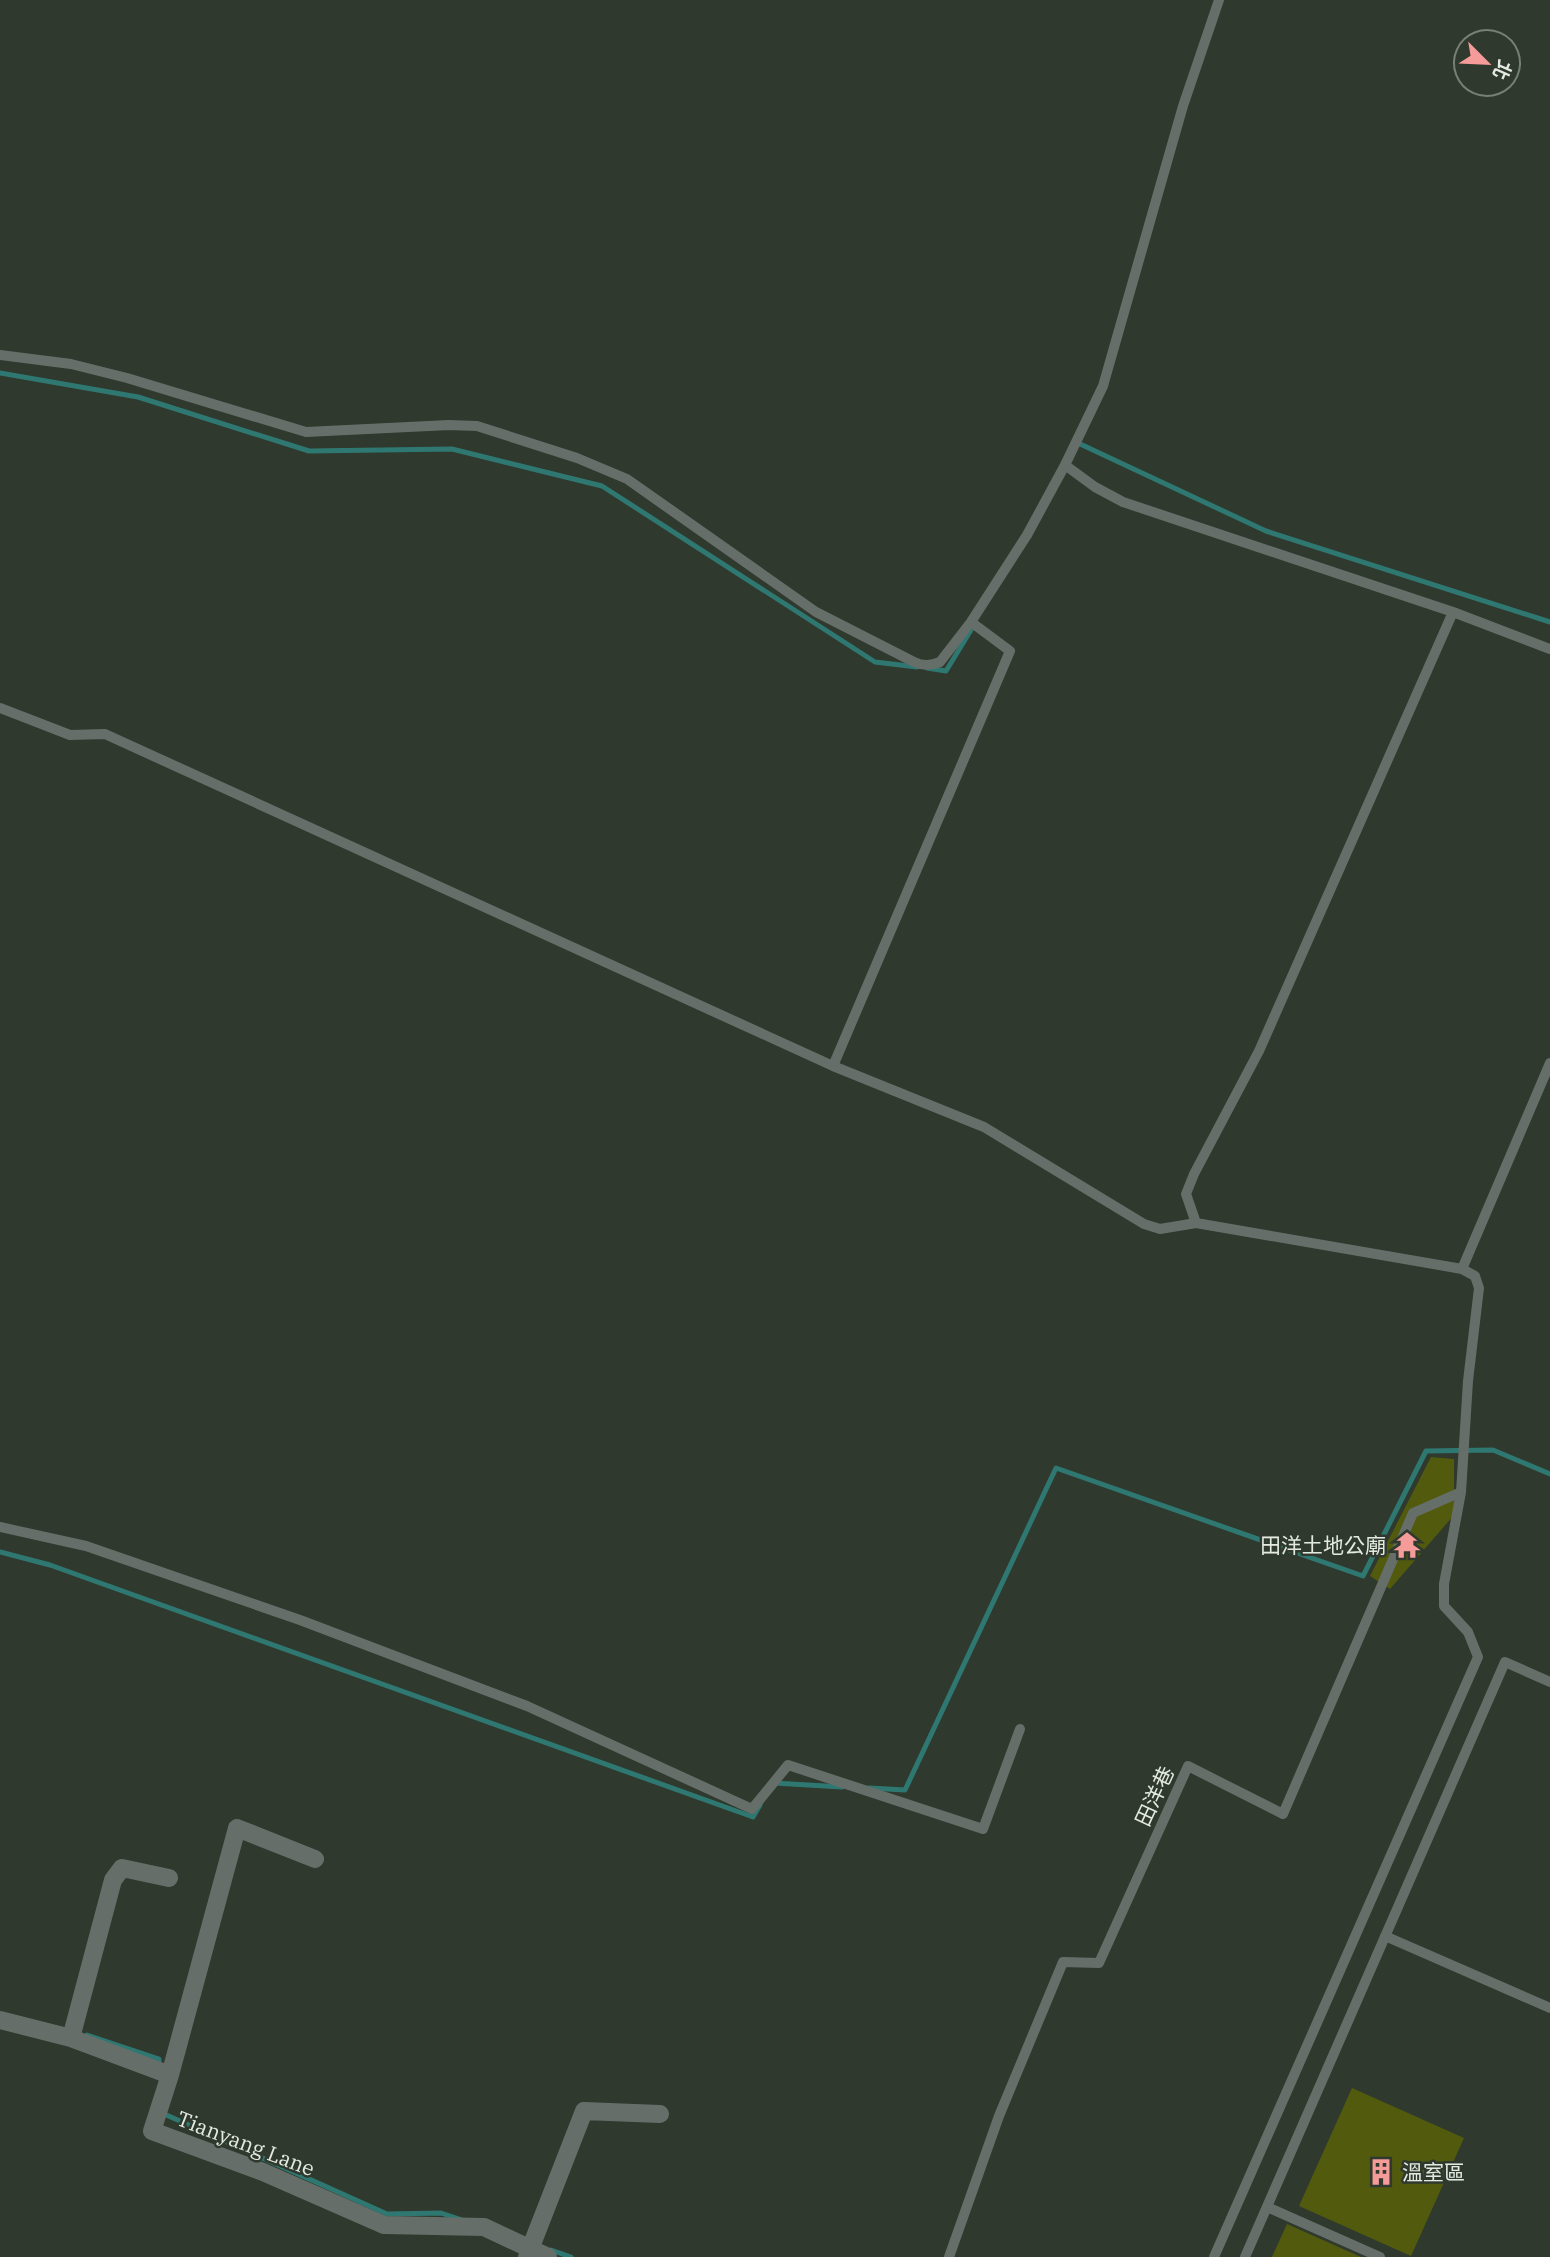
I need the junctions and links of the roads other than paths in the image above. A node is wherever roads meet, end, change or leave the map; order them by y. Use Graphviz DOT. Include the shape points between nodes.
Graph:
graph roads {
  1 [pos="1219,0"];
  2 [pos="0,355"];
  3 [pos="1065,466"];
  4 [pos="1453,612"];
  5 [pos="971,622"];
  6 [pos="1550,649"];
  7 [pos="0,708"];
  8 [pos="1550,1063"];
  9 [pos="833,1066"];
  10 [pos="1196,1223"];
  11 [pos="1462,1269"];
  12 [pos="1461,1492"];
  13 [pos="0,1527"];
  14 [pos="1550,1682"];
  15 [pos="1020,1729"];
  16 [pos="315,1859"];
  17 [pos="169,1878"];
  18 [pos="1385,1936"];
  19 [pos="1550,2008"];
  20 [pos="0,2020"];
  21 [pos="71,2038"];
  22 [pos="170,2075"];
  23 [pos="660,2114"];
  24 [pos="1267,2207"];
  25 [pos="529,2253"];
  26 [pos="548,2257"];
  27 [pos="949,2257"];
  28 [pos="1214,2257"];
  29 [pos="1245,2257"];
  30 [pos="1380,2257"];
  1 -- 3 [label="lane" via="1183,106 1107,375"];
  2 -- 5 [label="lane" via="71,364 127,378 306,432 477,426 611,471 816,612 921,664 940,662"];
  3 -- 4 [label="lane" via="1123,502"];
  3 -- 5 [label="lane"];
  4 -- 6 [label="lane"];
  4 -- 10 [label="lane" via="1259,1051 1194,1174 1186,1194"];
  5 -- 9 [label="lane" via="1010,651"];
  7 -- 9 [label="lane" via="69,735 105,734"];
  8 -- 11 [label="lane"];
  9 -- 10 [label="lane" via="984,1127 1144,1224 1160,1229"];
  10 -- 11 [label="lane"];
  11 -- 12 [label="lane" via="1475,1276 1479,1288"];
  12 -- 27 [label="lane, 田洋巷" via="1413,1513 1283,1814 1188,1766 1099,1963 1063,1962 999,2116"];
  12 -- 28 [label="lane" via="1444,1606 1468,1632 1478,1657"];
  13 -- 15 [label="lane" via="86,1546 300,1620 527,1706 752,1810 788,1765 983,1829"];
  14 -- 18 [label="lane" via="1505,1662"];
  16 -- 22 [label="street" via="237,1828"];
  17 -- 21 [label="street" via="122,1868 113,1880"];
  18 -- 19 [label="lane"];
  18 -- 24 [label="lane"];
  20 -- 21 [label="street"];
  21 -- 22 [label="street"];
  22 -- 25 [label="street, Tianyang Lane" via="152,2130 384,2225 484,2227"];
  23 -- 25 [label="street" via="584,2110"];
  24 -- 29 [label="lane"];
  24 -- 30 [label="lane"];
  25 -- 26 [label="street, Tianyang Lane"];
}
